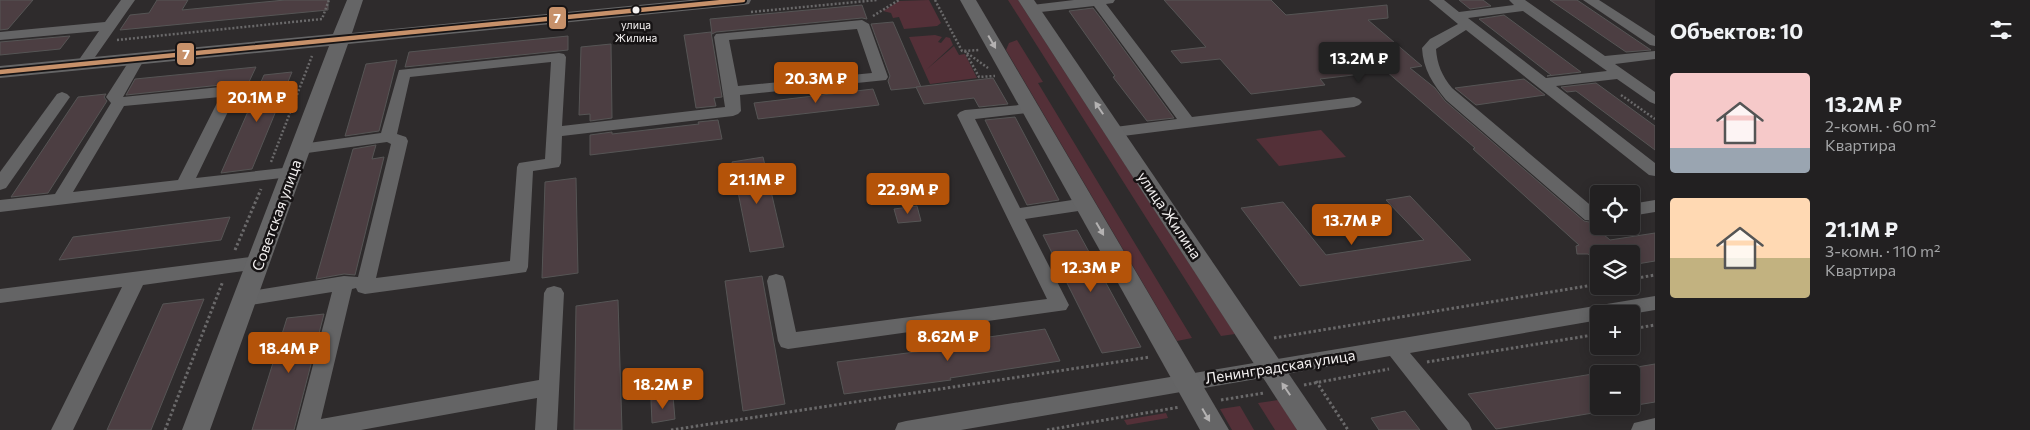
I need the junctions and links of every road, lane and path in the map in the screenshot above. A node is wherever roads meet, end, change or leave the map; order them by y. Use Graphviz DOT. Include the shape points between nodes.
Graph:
graph roads {
  1 [pos="128,0"];
  2 [pos="329,0"];
  3 [pos="355,0"];
  4 [pos="743,0"];
  5 [pos="899,0"];
  6 [pos="968,0"];
  7 [pos="1436,0"];
  8 [pos="1590,0"];
  9 [pos="1102,1"];
  10 [pos="686,3"];
  11 [pos="1029,4"];
  12 [pos="1521,4"];
  13 [pos="1461,20"];
  14 [pos="862,24"];
  15 [pos="110,26"];
  16 [pos="0,36"];
  17 [pos="341,38"];
  18 [pos="99,41"];
  19 [pos="1655,42"];
  20 [pos="966,52"];
  21 [pos="1655,55"];
  22 [pos="138,58"];
  23 [pos="1602,61"];
  24 [pos="83,64"];
  25 [pos="0,72"];
  26 [pos="1621,74"];
  27 [pos="1542,83"];
  28 [pos="731,91"];
  29 [pos="62,97"];
  30 [pos="1655,99"];
  31 [pos="119,102"];
  32 [pos="1354,102"];
  33 [pos="1031,108"];
  34 [pos="1188,122"];
  35 [pos="554,132"];
  36 [pos="1115,132"];
  37 [pos="388,137"];
  38 [pos="300,150"];
  39 [pos="1655,170"];
  40 [pos="292,172"];
  41 [pos="0,184"];
  42 [pos="184,185"];
  43 [pos="60,199"];
  44 [pos="1085,204"];
  45 [pos="0,206"];
  46 [pos="1655,206"];
  47 [pos="1640,208"];
  48 [pos="1015,215"];
  49 [pos="1590,215"];
  50 [pos="258,263"];
  51 [pos="1655,275"];
  52 [pos="1640,278"];
  53 [pos="136,279"];
  54 [pos="367,280"];
  55 [pos="776,280"];
  56 [pos="344,283"];
  57 [pos="1590,285"];
  58 [pos="554,293"];
  59 [pos="0,296"];
  60 [pos="244,299"];
  61 [pos="1655,303"];
  62 [pos="1655,325"];
  63 [pos="1640,328"];
  64 [pos="1254,341"];
  65 [pos="1394,347"];
  66 [pos="1172,354"];
  67 [pos="1313,360"];
  68 [pos="1271,367"];
  69 [pos="1187,381"];
  70 [pos="549,387"];
  71 [pos="1242,397"];
  72 [pos="1200,404"];
  73 [pos="1655,427"];
  74 [pos="928,428"];
  75 [pos="62,430"];
  76 [pos="196,430"];
  77 [pos="308,430"];
  78 [pos="546,430"];
  79 [pos="671,430"];
  80 [pos="906,430"];
  81 [pos="1048,430"];
  82 [pos="1215,430"];
  83 [pos="1313,430"];
  84 [pos="1348,430"];
  85 [pos="1461,430"];
  86 [pos="1642,430"];
  1 -- 15 [label="street"];
  2 -- 18 [label="path" via="322,19"];
  3 -- 17 [label="main road, Советская улица"];
  4 -- 10 [label="main road"];
  5 -- 14 [label="path"];
  6 -- 33 [label="main road, one-way"];
  7 -- 13 [label="street"];
  8 -- 19 [label="street"];
  9 -- 11 [label="street"];
  9 -- 34 [label="street"];
  10 -- 17 [label="main road"];
  36 -- 11 [label="main road, улица Жилина, one-way"];
  12 -- 13 [label="street"];
  12 -- 23 [label="street"];
  13 -- 27 [label="street"];
  13 -- 49 [label="street" via="1428,48 1429,60 1439,83 1451,97"];
  14 -- 28 [label="street" via="721,37"];
  14 -- 28 [label="street" via="881,77"];
  15 -- 16 [label="street"];
  15 -- 18 [label="street"];
  17 -- 22 [label="main road"];
  17 -- 38 [label="main road, Советская улица"];
  18 -- 24 [label="street"];
  20 -- 20 [label="path" via="980,77 999,75"];
  21 -- 23 [label="street"];
  22 -- 24 [label="main road"];
  22 -- 31 [label="street" via="114,98"];
  23 -- 26 [label="street"];
  24 -- 25 [label="main road"];
  26 -- 27 [label="street"];
  26 -- 30 [label="street"];
  27 -- 39 [label="street"];
  28 -- 35 [label="street" via="733,111"];
  29 -- 41 [label="street"];
  31 -- 42 [label="street" via="230,91"];
  31 -- 43 [label="street"];
  32 -- 34 [label="street"];
  33 -- 44 [label="main road"];
  33 -- 48 [label="street" via="965,116"];
  34 -- 36 [label="street"];
  35 -- 37 [label="street" via="560,57 404,73"];
  35 -- 54 [label="street" via="553,163 524,167 519,267 365,287"];
  36 -- 64 [label="main road, улица Жилина"];
  37 -- 38 [label="street"];
  37 -- 54 [label="street" via="400,141"];
  38 -- 40 [label="main road, Советская улица"];
  40 -- 42 [label="street"];
  40 -- 50 [label="main road, Советская улица"];
  42 -- 43 [label="street"];
  43 -- 45 [label="street"];
  44 -- 48 [label="street"];
  44 -- 66 [label="main road, one-way"];
  46 -- 47 [label="street"];
  48 -- 55 [label="street" via="1059,304 788,341"];
  50 -- 53 [label="street"];
  50 -- 60 [label="main road, Советская улица"];
  51 -- 52 [label="path"];
  53 -- 59 [label="street"];
  53 -- 75 [label="street"];
  54 -- 56 [label="street"];
  56 -- 60 [label="street"];
  56 -- 77 [label="street"];
  57 -- 64 [label="path"];
  58 -- 70 [label="street"];
  60 -- 76 [label="main road, Советская улица"];
  61 -- 65 [label="street, Ленинградская улица"];
  62 -- 63 [label="path"];
  64 -- 68 [label="main road, улица Жилина"];
  65 -- 67 [label="street, Ленинградская улица"];
  65 -- 85 [label="street"];
  66 -- 69 [label="main road"];
  66 -- 79 [label="path"];
  67 -- 68 [label="street, Ленинградская улица"];
  67 -- 84 [label="path" via="1316,382"];
  68 -- 69 [label="street, Ленинградская улица"];
  83 -- 68 [label="main road, улица Жилина, one-way"];
  69 -- 72 [label="main road"];
  69 -- 74 [label="street, Ленинградская улица"];
  70 -- 77 [label="street"];
  70 -- 78 [label="street"];
  71 -- 72 [label="path"];
  72 -- 81 [label="path"];
  72 -- 82 [label="main road, one-way"];
  73 -- 86 [label="street"];
  74 -- 80 [label="street, Ленинградская улица"];
}
